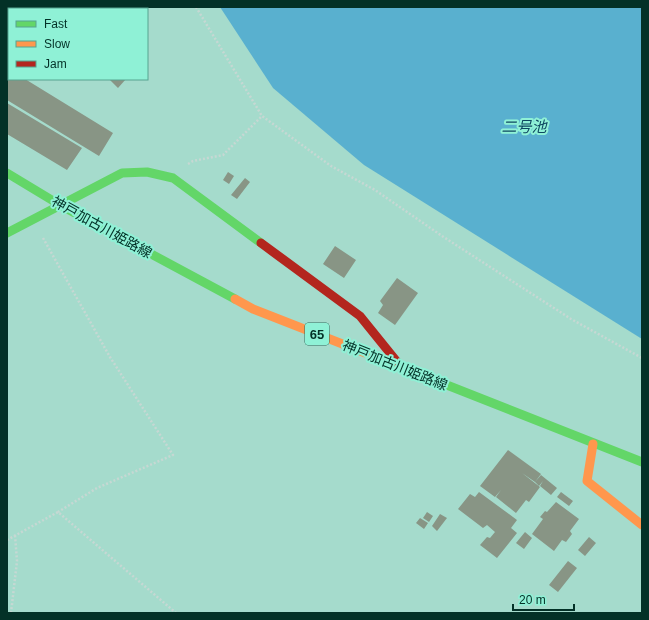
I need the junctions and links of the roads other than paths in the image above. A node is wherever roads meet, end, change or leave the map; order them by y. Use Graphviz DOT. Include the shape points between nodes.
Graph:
graph roads {
  1 [pos="7,173"];
  2 [pos="60,205"];
  3 [pos="7,233"];
  4 [pos="402,368"];
  5 [pos="593,444"];
  6 [pos="642,462"];
  7 [pos="642,525"];
  1 -- 2 [label="main road, 神戸加古川姫路線 / 65"];
  2 -- 3 [label="main road"];
  2 -- 4 [label="main road, 神戸加古川姫路線 / 65" via="253,309"];
  2 -- 4 [label="main road" via="122,173 147,172 173,178 360,316"];
  4 -- 5 [label="main road, 神戸加古川姫路線 / 65"];
  5 -- 6 [label="main road, 神戸加古川姫路線 / 65"];
  5 -- 7 [label="main road" via="587,481"];
}
